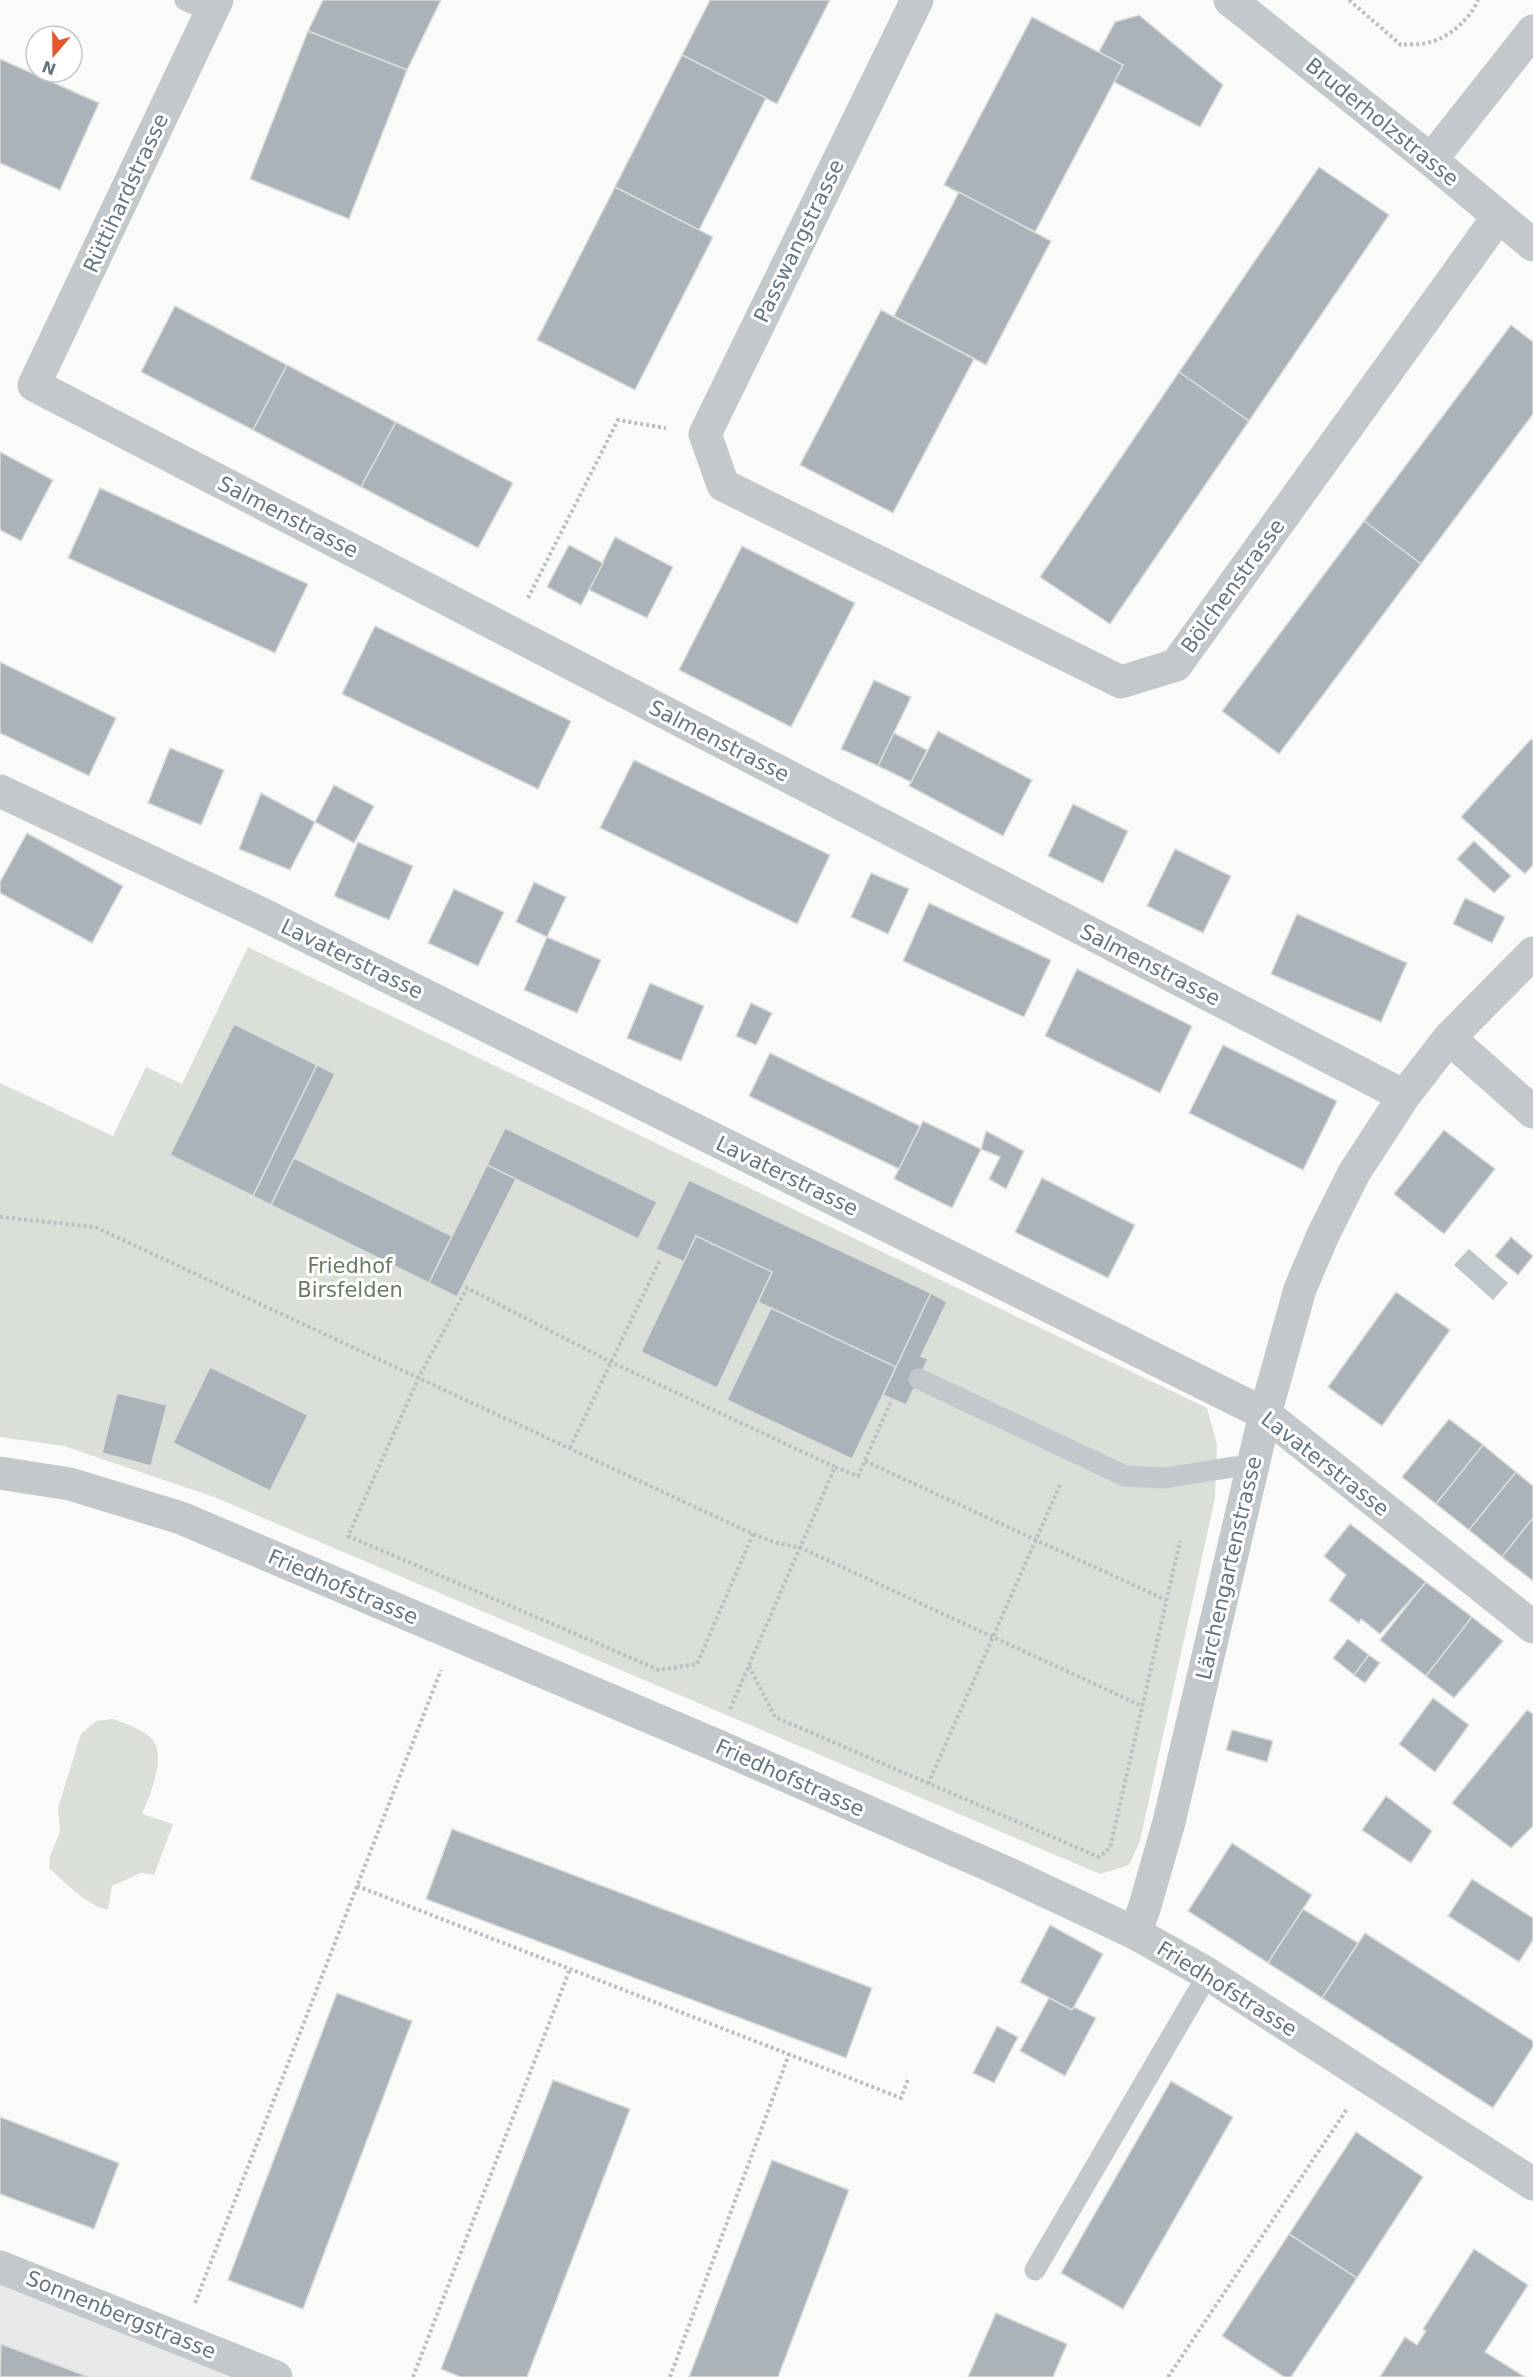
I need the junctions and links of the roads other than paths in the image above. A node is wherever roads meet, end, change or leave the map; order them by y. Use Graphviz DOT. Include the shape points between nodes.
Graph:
graph roads {
  1 [pos="917,0"];
  2 [pos="1230,0"];
  3 [pos="205,4"];
  4 [pos="1533,32"];
  5 [pos="1431,160"];
  6 [pos="1498,217"];
  7 [pos="1533,245"];
  8 [pos="34,385"];
  9 [pos="723,484"];
  10 [pos="0,791"];
  11 [pos="1533,953"];
  12 [pos="1449,1038"];
  13 [pos="1404,1096"];
  14 [pos="1533,1112"];
  15 [pos="919,1379"];
  16 [pos="1265,1414"];
  17 [pos="1252,1467"];
  18 [pos="0,1473"];
  19 [pos="1533,1627"];
  20 [pos="1135,1933"];
  21 [pos="1208,1974"];
  22 [pos="1533,2184"];
  23 [pos="0,2268"];
  24 [pos="1035,2270"];
  25 [pos="257,2373"];
  1 -- 9 [label="street, Passwangstrasse" via="705,434"];
  2 -- 5 [label="street, Bruderholzstrasse"];
  3 -- 8 [label="street, Rüttihardstrasse"];
  4 -- 5 [label="street"];
  5 -- 6 [label="street, Bruderholzstrasse"];
  6 -- 7 [label="street, Bruderholzstrasse"];
  6 -- 9 [label="street, Bölchenstrasse" via="1176,665 1121,682"];
  8 -- 13 [label="street, Salmenstrasse"];
  10 -- 16 [label="street, Lavaterstrasse" via="264,915"];
  11 -- 12 [label="street, Lärchengartenstrasse"];
  12 -- 13 [label="street, Lärchengartenstrasse"];
  12 -- 14 [label="street"];
  13 -- 16 [label="street, Lärchengartenstrasse" via="1354,1173 1323,1235 1300,1289"];
  15 -- 17 [label="lane" via="1125,1476 1165,1478"];
  16 -- 17 [label="street, Lärchengartenstrasse"];
  16 -- 19 [label="street, Lavaterstrasse"];
  17 -- 20 [label="street, Lärchengartenstrasse" via="1169,1822"];
  18 -- 20 [label="street, Friedhofstrasse" via="70,1484 181,1518 718,1746"];
  20 -- 21 [label="street, Friedhofstrasse"];
  21 -- 22 [label="street, Friedhofstrasse"];
  21 -- 24 [label="lane"];
  23 -- 25 [label="street, Sonnenbergstrasse"];
}
